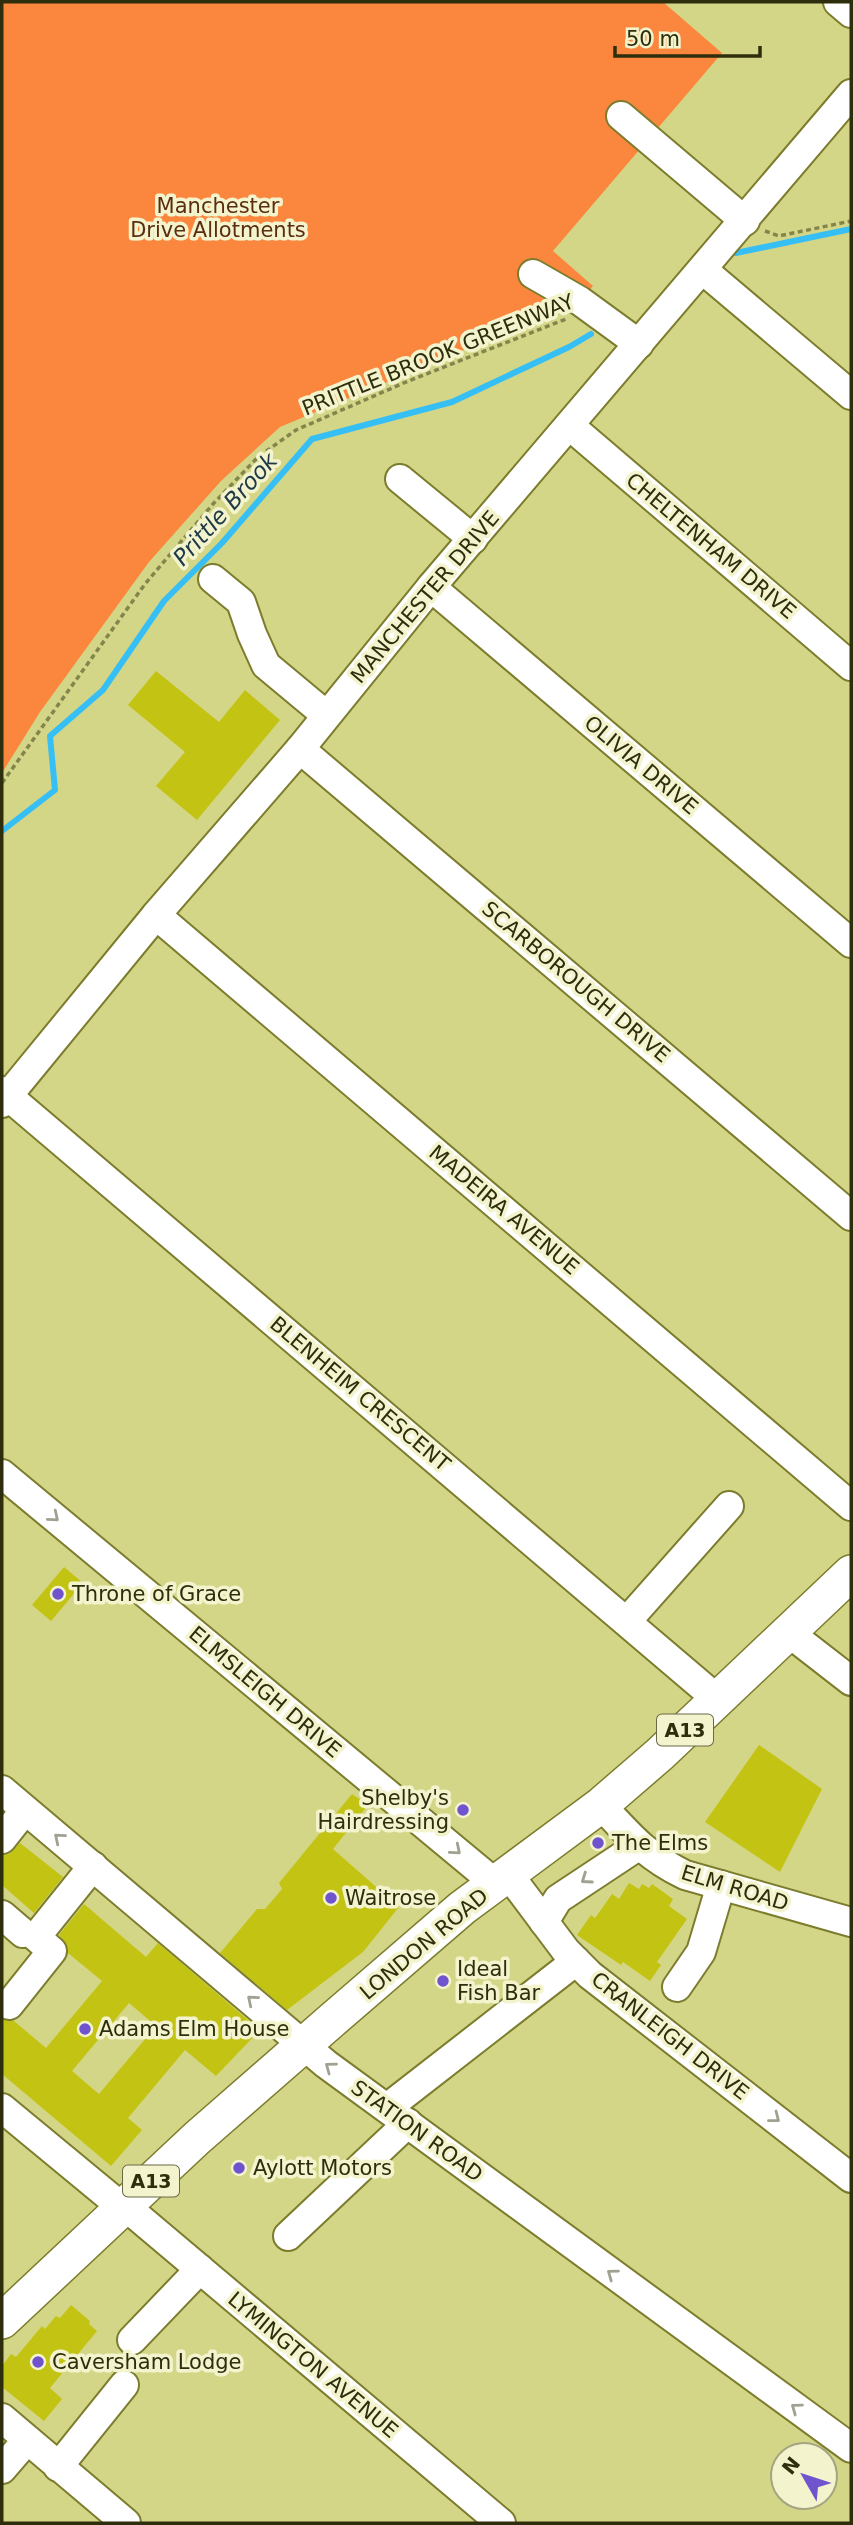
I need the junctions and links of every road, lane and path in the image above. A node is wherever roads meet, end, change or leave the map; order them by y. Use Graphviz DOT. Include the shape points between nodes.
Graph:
graph roads {
  1 [pos="838,2"];
  2 [pos="851,13"];
  3 [pos="851,94"];
  4 [pos="621,116"];
  5 [pos="851,221"];
  6 [pos="739,228"];
  7 [pos="703,270"];
  8 [pos="533,274"];
  9 [pos="591,310"];
  10 [pos="639,344"];
  11 [pos="851,395"];
  12 [pos="570,426"];
  13 [pos="400,480"];
  14 [pos="474,539"];
  15 [pos="214,579"];
  16 [pos="431,587"];
  17 [pos="851,666"];
  18 [pos="326,715"];
  19 [pos="300,749"];
  20 [pos="2,783"];
  21 [pos="156,915"];
  22 [pos="851,943"];
  23 [pos="4,1097"];
  24 [pos="851,1216"];
  25 [pos="2,1474"];
  26 [pos="729,1506"];
  27 [pos="851,1506"];
  28 [pos="851,1573"];
  29 [pos="627,1621"];
  30 [pos="788,1632"];
  31 [pos="851,1681"];
  32 [pos="718,1699"];
  33 [pos="2,1790"];
  34 [pos="600,1805"];
  35 [pos="25,1810"];
  36 [pos="2,1839"];
  37 [pos="638,1846"];
  38 [pos="93,1866"];
  39 [pos="503,1880"];
  40 [pos="721,1885"];
  41 [pos="544,1922"];
  42 [pos="851,1922"];
  43 [pos="576,1961"];
  44 [pos="677,1987"];
  45 [pos="9,2005"];
  46 [pos="303,2045"];
  47 [pos="2,2108"];
  48 [pos="397,2116"];
  49 [pos="851,2178"];
  50 [pos="124,2207"];
  51 [pos="288,2236"];
  52 [pos="200,2269"];
  53 [pos="2,2321"];
  54 [pos="132,2340"];
  55 [pos="124,2385"];
  56 [pos="2,2418"];
  57 [pos="27,2440"];
  58 [pos="851,2448"];
  59 [pos="58,2467"];
  60 [pos="2,2469"];
  61 [pos="125,2523"];
  62 [pos="501,2523"];
  1 -- 2 [label="street"];
  3 -- 6 [label="street, MANCHESTER DRIVE"];
  4 -- 6 [label="street"];
  5 -- 6 [label="path" via="779,236 758,226 744,243"];
  6 -- 7 [label="street, MANCHESTER DRIVE"];
  7 -- 10 [label="street, MANCHESTER DRIVE"];
  7 -- 11 [label="street"];
  8 -- 9 [label="street"];
  9 -- 10 [label="street"];
  9 -- 20 [label="path, PRITTLE BROOK GREENWAY" via="344,408 296,430 258,457 145,584"];
  10 -- 12 [label="street, MANCHESTER DRIVE"];
  12 -- 14 [label="street, MANCHESTER DRIVE"];
  12 -- 17 [label="street, CHELTENHAM DRIVE"];
  13 -- 14 [label="street"];
  14 -- 16 [label="street, MANCHESTER DRIVE"];
  15 -- 18 [label="street" via="241,602 266,665"];
  16 -- 18 [label="street, MANCHESTER DRIVE"];
  16 -- 22 [label="street, OLIVIA DRIVE"];
  18 -- 19 [label="street, MANCHESTER DRIVE"];
  19 -- 21 [label="street, MANCHESTER DRIVE"];
  19 -- 24 [label="street, SCARBOROUGH DRIVE"];
  21 -- 23 [label="street, MANCHESTER DRIVE"];
  21 -- 27 [label="street, MADEIRA AVENUE"];
  23 -- 29 [label="street, BLENHEIM CRESCENT"];
  25 -- 39 [label="street, ELMSLEIGH DRIVE, one-way"];
  26 -- 29 [label="street"];
  28 -- 30 [label="main road, LONDON ROAD / A13"];
  29 -- 32 [label="street, BLENHEIM CRESCENT"];
  30 -- 31 [label="street"];
  30 -- 32 [label="main road, LONDON ROAD / A13"];
  32 -- 34 [label="main road, LONDON ROAD / A13"];
  33 -- 35 [label="street, STATION ROAD"];
  34 -- 37 [label="street, ELM ROAD"];
  34 -- 39 [label="main road, LONDON ROAD / A13"];
  35 -- 36 [label="street"];
  38 -- 35 [label="street, STATION ROAD, one-way"];
  37 -- 40 [label="street, ELM ROAD" via="685,1875"];
  37 -- 41 [label="street, one-way" via="558,1899"];
  38 -- 45 [label="street" via="36,1937 52,1951"];
  46 -- 38 [label="street, STATION ROAD, one-way"];
  39 -- 41 [label="street, CRANLEIGH DRIVE"];
  39 -- 46 [label="main road, LONDON ROAD / A13" via="462,1908"];
  40 -- 42 [label="street, ELM ROAD"];
  40 -- 44 [label="street" via="701,1952"];
  41 -- 43 [label="street, CRANLEIGH DRIVE"];
  43 -- 48 [label="street"];
  43 -- 49 [label="street, CRANLEIGH DRIVE, one-way"];
  48 -- 46 [label="street, STATION ROAD, one-way"];
  46 -- 50 [label="main road, LONDON ROAD / A13"];
  47 -- 50 [label="street, LYMINGTON AVENUE"];
  48 -- 51 [label="street"];
  58 -- 48 [label="street, STATION ROAD, one-way"];
  50 -- 52 [label="street, LYMINGTON AVENUE"];
  50 -- 53 [label="main road, LONDON ROAD / A13"];
  52 -- 54 [label="street"];
  52 -- 62 [label="street, LYMINGTON AVENUE"];
  55 -- 59 [label="street"];
  56 -- 57 [label="street"];
  57 -- 59 [label="street"];
  57 -- 60 [label="street"];
  59 -- 61 [label="street"];
}
